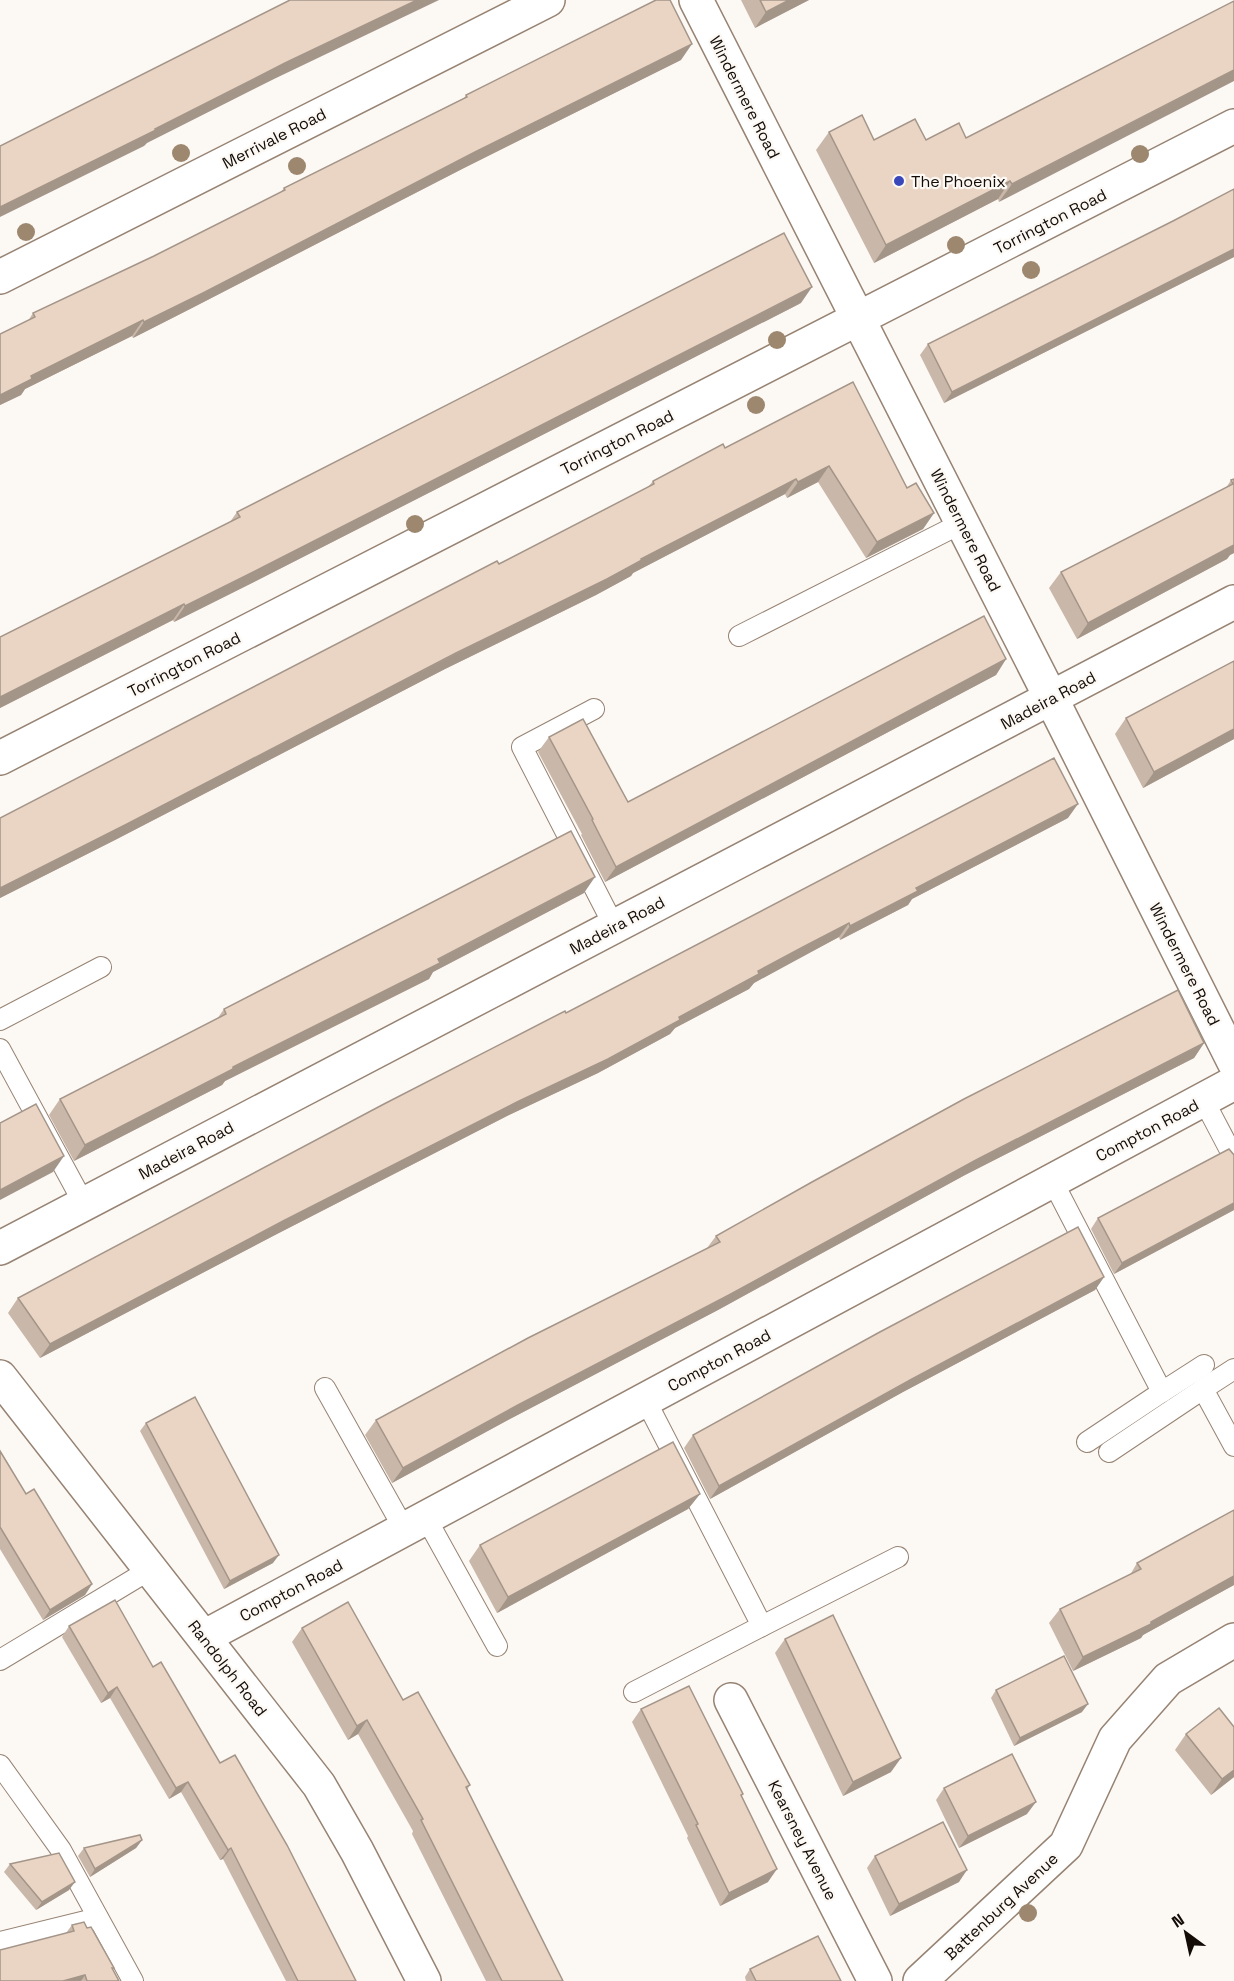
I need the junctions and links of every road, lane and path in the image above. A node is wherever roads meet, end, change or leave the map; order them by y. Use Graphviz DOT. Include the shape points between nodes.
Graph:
graph roads {
  1 [pos="548,0"];
  2 [pos="696,0"];
  3 [pos="1234,126"];
  4 [pos="0,277"];
  5 [pos="857,319"];
  6 [pos="962,523"];
  7 [pos="1234,602"];
  8 [pos="739,636"];
  9 [pos="1052,698"];
  10 [pos="594,709"];
  11 [pos="0,758"];
  12 [pos="615,926"];
  13 [pos="101,967"];
  14 [pos="0,1020"];
  15 [pos="0,1049"];
  16 [pos="1234,1062"];
  17 [pos="1234,1083"];
  18 [pos="1203,1100"];
  19 [pos="1234,1158"];
  20 [pos="1052,1180"];
  21 [pos="84,1204"];
  22 [pos="0,1248"];
  23 [pos="1204,1365"];
  24 [pos="1234,1369"];
  25 [pos="325,1388"];
  26 [pos="1203,1389"];
  27 [pos="1162,1392"];
  28 [pos="5,1394"];
  29 [pos="645,1399"];
  30 [pos="1087,1442"];
  31 [pos="1234,1446"];
  32 [pos="1109,1452"];
  33 [pos="415,1524"];
  34 [pos="898,1557"];
  35 [pos="151,1569"];
  36 [pos="762,1626"];
  37 [pos="204,1637"];
  38 [pos="1234,1640"];
  39 [pos="496,1646"];
  40 [pos="0,1660"];
  41 [pos="634,1692"];
  42 [pos="731,1700"];
  43 [pos="0,1765"];
  44 [pos="98,1918"];
  45 [pos="0,1942"];
  46 [pos="133,1981"];
  47 [pos="424,1981"];
  48 [pos="875,1981"];
  49 [pos="920,1981"];
  1 -- 4 [label="street, Merrivale Road"];
  2 -- 5 [label="street, Windermere Road"];
  3 -- 5 [label="street, Torrington Road"];
  5 -- 6 [label="street, Windermere Road"];
  5 -- 11 [label="street, Torrington Road"];
  6 -- 8 [label="lane"];
  6 -- 9 [label="street, Windermere Road"];
  7 -- 9 [label="street, Madeira Road"];
  9 -- 12 [label="street, Madeira Road"];
  9 -- 16 [label="street, Windermere Road"];
  10 -- 12 [label="lane" via="522,747"];
  12 -- 21 [label="street, Madeira Road"];
  13 -- 14 [label="lane"];
  15 -- 21 [label="lane"];
  17 -- 18 [label="street, Compton Road"];
  18 -- 19 [label="lane"];
  18 -- 20 [label="street, Compton Road"];
  20 -- 27 [label="lane"];
  20 -- 29 [label="street, Compton Road"];
  21 -- 22 [label="street, Madeira Road"];
  23 -- 27 [label="lane"];
  24 -- 26 [label="lane"];
  25 -- 33 [label="lane"];
  26 -- 31 [label="lane"];
  26 -- 32 [label="lane"];
  27 -- 30 [label="lane"];
  28 -- 35 [label="street, Randolph Road"];
  29 -- 33 [label="street, Compton Road"];
  29 -- 36 [label="lane"];
  33 -- 37 [label="street, Compton Road"];
  33 -- 39 [label="lane"];
  34 -- 36 [label="lane"];
  35 -- 37 [label="street, Randolph Road"];
  35 -- 40 [label="lane"];
  36 -- 41 [label="lane"];
  37 -- 47 [label="street, Randolph Road" via="319,1785"];
  38 -- 49 [label="street, Battenburg Avenue" via="1168,1679 1115,1739 1066,1845"];
  42 -- 48 [label="street, Kearsney Avenue"];
  43 -- 44 [label="lane" via="61,1850"];
  44 -- 45 [label="lane"];
  44 -- 46 [label="lane"];
}
